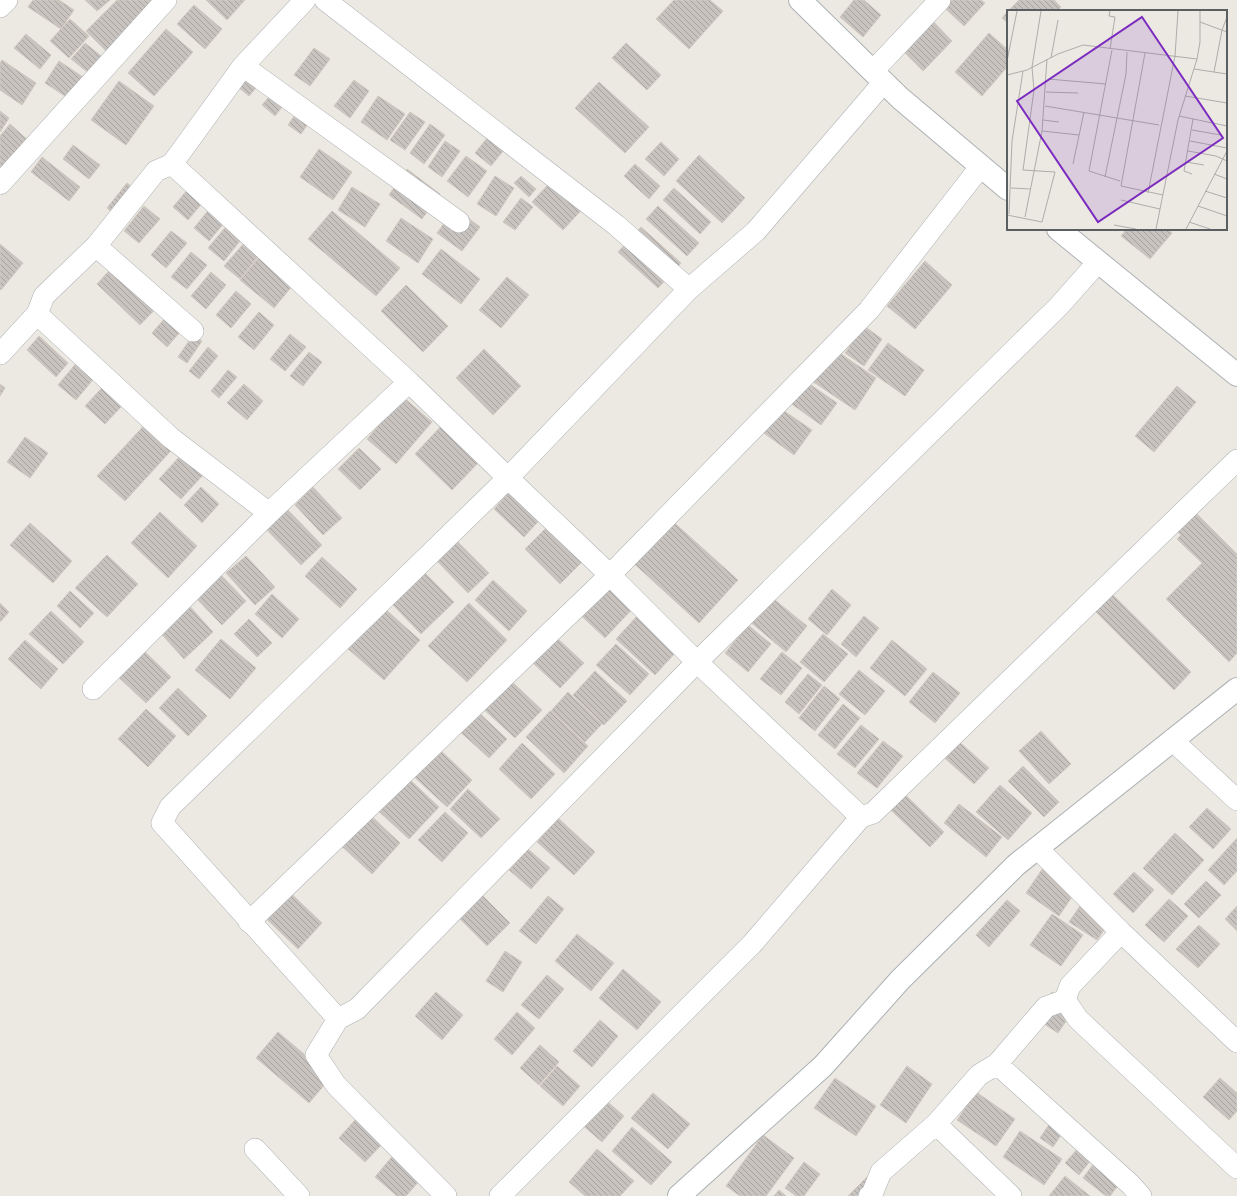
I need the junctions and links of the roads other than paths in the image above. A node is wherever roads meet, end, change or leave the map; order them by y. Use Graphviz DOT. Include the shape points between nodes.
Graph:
graph roads {
  1 [pos="7,0"];
  2 [pos="166,0"];
  3 [pos="305,0"];
  4 [pos="325,0"];
  5 [pos="800,0"];
  6 [pos="940,0"];
  7 [pos="0,7"];
  8 [pos="243,66"];
  9 [pos="878,77"];
  10 [pos="172,164"];
  11 [pos="981,166"];
  12 [pos="0,184"];
  13 [pos="1007,188"];
  14 [pos="459,222"];
  15 [pos="1059,230"];
  16 [pos="96,246"];
  17 [pos="1098,262"];
  18 [pos="689,289"];
  19 [pos="37,314"];
  20 [pos="193,331"];
  21 [pos="0,354"];
  22 [pos="1237,375"];
  23 [pos="409,382"];
  24 [pos="1237,460"];
  25 [pos="508,478"];
  26 [pos="270,513"];
  27 [pos="610,575"];
  28 [pos="697,662"];
  29 [pos="94,688"];
  30 [pos="1237,689"];
  31 [pos="1172,740"];
  32 [pos="1237,800"];
  33 [pos="861,817"];
  34 [pos="1037,848"];
  35 [pos="249,922"];
  36 [pos="1121,932"];
  37 [pos="1065,1000"];
  38 [pos="338,1019"];
  39 [pos="1237,1042"];
  40 [pos="997,1064"];
  41 [pos="936,1124"];
  42 [pos="255,1149"];
  43 [pos="1237,1168"];
  44 [pos="872,1195"];
  45 [pos="299,1196"];
  46 [pos="446,1196"];
  47 [pos="500,1196"];
  48 [pos="679,1196"];
  49 [pos="1011,1196"];
  50 [pos="1141,1196"];
  1 -- 7 [label="street"];
  2 -- 12 [label="street"];
  3 -- 8 [label="street"];
  4 -- 18 [label="street" via="616,225"];
  5 -- 9 [label="street"];
  6 -- 9 [label="street"];
  8 -- 10 [label="street"];
  8 -- 14 [label="street"];
  9 -- 11 [label="street"];
  9 -- 18 [label="street" via="756,231"];
  10 -- 16 [label="street" via="156,171"];
  10 -- 23 [label="street"];
  11 -- 13 [label="street"];
  11 -- 27 [label="street" via="869,310"];
  15 -- 17 [label="street"];
  16 -- 19 [label="street" via="44,296"];
  16 -- 20 [label="street"];
  17 -- 22 [label="street"];
  17 -- 28 [label="street" via="1059,306"];
  18 -- 25 [label="street"];
  19 -- 21 [label="street"];
  19 -- 26 [label="street" via="171,438"];
  23 -- 25 [label="street"];
  23 -- 26 [label="street"];
  24 -- 33 [label="street" via="873,813"];
  25 -- 27 [label="street"];
  25 -- 35 [label="street" via="170,808 162,823"];
  26 -- 29 [label="street"];
  27 -- 28 [label="street"];
  27 -- 35 [label="street"];
  28 -- 33 [label="street"];
  28 -- 38 [label="street" via="357,1009"];
  30 -- 31 [label="street"];
  31 -- 32 [label="street"];
  31 -- 34 [label="street"];
  33 -- 47 [label="street" via="752,944"];
  34 -- 36 [label="street"];
  34 -- 48 [label="street" via="1016,865 900,980 823,1066"];
  35 -- 38 [label="street"];
  36 -- 37 [label="street" via="1070,986"];
  36 -- 39 [label="street"];
  37 -- 40 [label="street" via="1046,1007"];
  37 -- 43 [label="street" via="1078,1019"];
  38 -- 46 [label="street" via="316,1055 336,1085"];
  40 -- 41 [label="street" via="979,1075"];
  40 -- 50 [label="street"];
  41 -- 44 [label="street" via="881,1172"];
  41 -- 49 [label="street"];
  42 -- 45 [label="street"];
}
